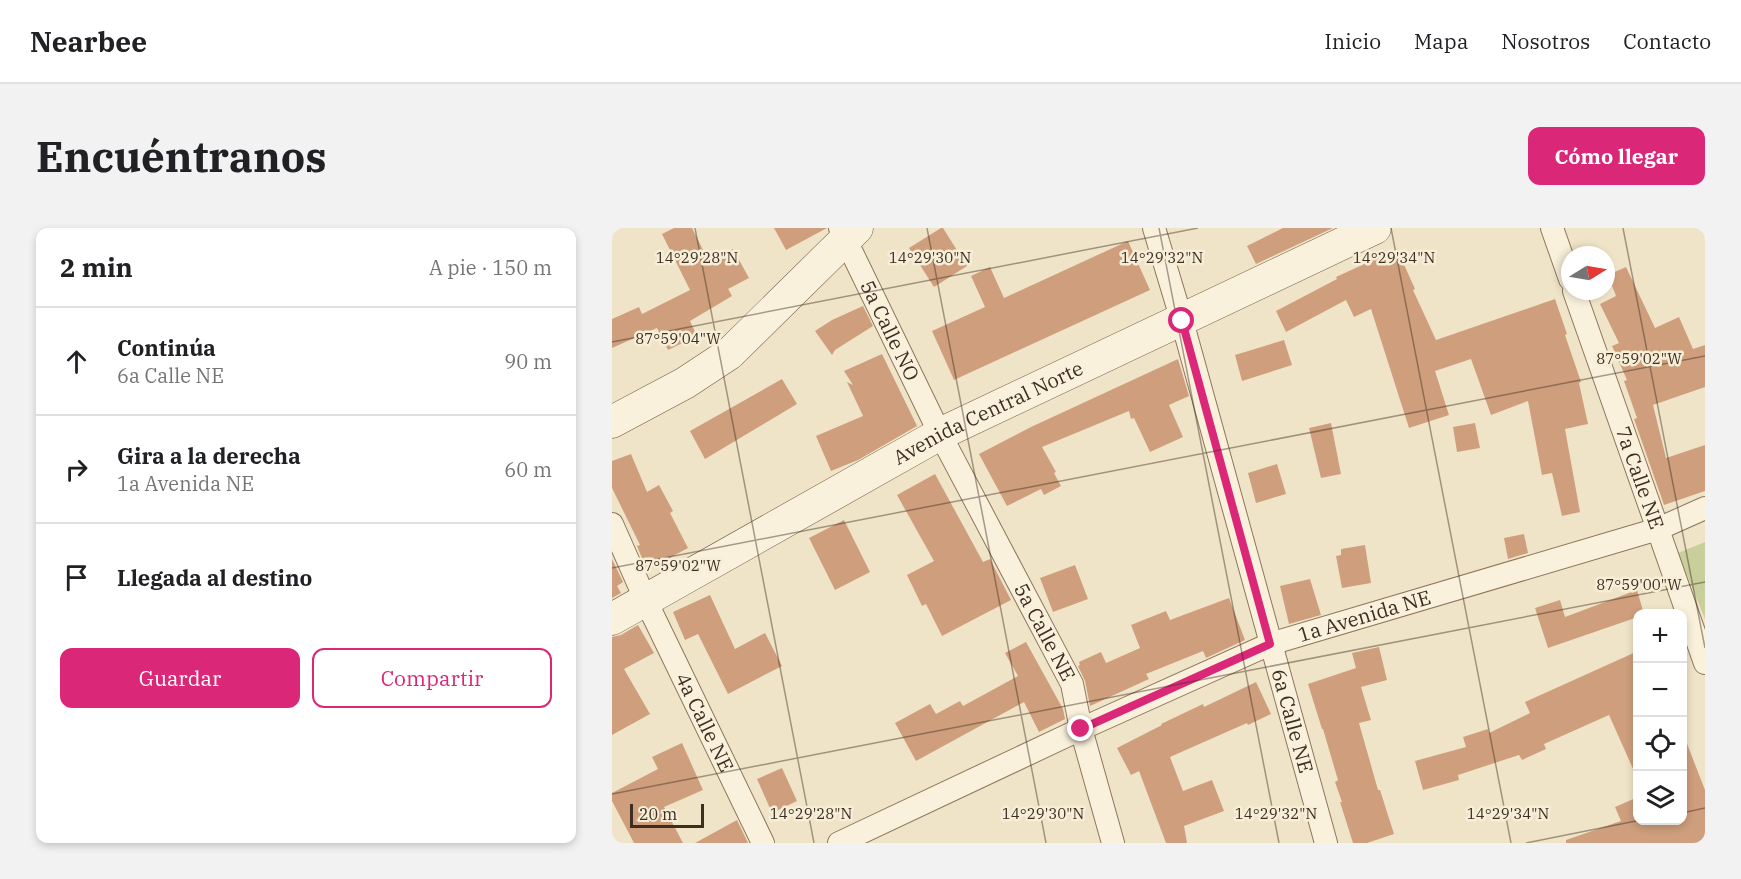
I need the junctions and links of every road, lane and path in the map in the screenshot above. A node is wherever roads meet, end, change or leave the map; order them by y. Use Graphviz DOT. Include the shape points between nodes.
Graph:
graph roads {
  1 [pos="1154,228"];
  2 [pos="1375,228"];
  3 [pos="1552,228"];
  4 [pos="848,232"];
  5 [pos="1561,254"];
  6 [pos="1577,300"];
  7 [pos="1182,321"];
  8 [pos="612,422"];
  9 [pos="940,434"];
  10 [pos="1705,508"];
  11 [pos="612,524"];
  12 [pos="1658,529"];
  13 [pos="646,601"];
  14 [pos="612,620"];
  15 [pos="1270,644"];
  16 [pos="1705,663"];
  17 [pos="1081,729"];
  18 [pos="763,843"];
  19 [pos="839,843"];
  20 [pos="1113,843"];
  21 [pos="1326,843"];
  1 -- 7 [label="street, 6a Calle NE"];
  2 -- 7 [label="street, Avenida Central Norte"];
  3 -- 5 [label="street"];
  4 -- 8 [label="street" via="729,354"];
  4 -- 9 [label="street, 5a Calle NO"];
  6 -- 12 [label="street, 7a Calle NE"];
  7 -- 9 [label="street, Avenida Central Norte"];
  7 -- 15 [label="street, 6a Calle NE"];
  9 -- 13 [label="street, Avenida Central Norte"];
  9 -- 17 [label="street, 5a Calle NE" via="1072,684"];
  10 -- 12 [label="street, 1a Avenida NE"];
  11 -- 13 [label="street, 4a Calle NE"];
  12 -- 15 [label="street, 1a Avenida NE"];
  12 -- 16 [label="street, 7a Calle NE"];
  13 -- 14 [label="street, Avenida Central Norte"];
  13 -- 18 [label="street, 4a Calle NE"];
  15 -- 17 [label="street, 1a Avenida NE"];
  15 -- 21 [label="street, 6a Calle NE"];
  17 -- 19 [label="street, 1a Avenida NE"];
  17 -- 20 [label="street, 5a Calle NE"];
}
